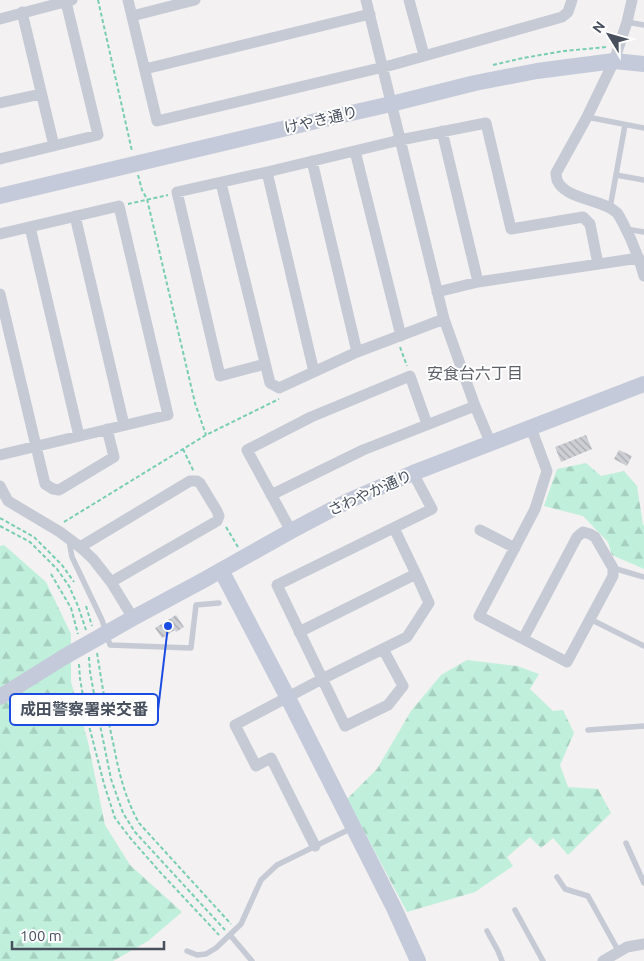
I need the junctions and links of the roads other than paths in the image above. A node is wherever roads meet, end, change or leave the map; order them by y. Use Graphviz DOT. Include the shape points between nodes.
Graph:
graph roads {
  1 [pos="128,0"];
  2 [pos="195,0"];
  3 [pos="366,0"];
  4 [pos="572,0"];
  5 [pos="632,0"];
  6 [pos="69,1"];
  7 [pos="413,1"];
  8 [pos="22,12"];
  9 [pos="370,14"];
  10 [pos="132,16"];
  11 [pos="0,18"];
  12 [pos="627,22"];
  13 [pos="644,25"];
  14 [pos="424,55"];
  15 [pos="614,61"];
  16 [pos="644,64"];
  17 [pos="383,67"];
  18 [pos="145,68"];
  19 [pos="41,94"];
  20 [pos="0,103"];
  21 [pos="391,104"];
  22 [pos="587,117"];
  23 [pos="625,125"];
  24 [pos="644,128"];
  25 [pos="442,131"];
  26 [pos="400,140"];
  27 [pos="54,146"];
  28 [pos="354,150"];
  29 [pos="0,159"];
  30 [pos="312,161"];
  31 [pos="267,172"];
  32 [pos="616,175"];
  33 [pos="644,180"];
  34 [pos="221,183"];
  35 [pos="0,196"];
  36 [pos="610,208"];
  37 [pos="74,216"];
  38 [pos="30,227"];
  39 [pos="626,229"];
  40 [pos="644,232"];
  41 [pos="0,234"];
  42 [pos="639,258"];
  43 [pos="598,264"];
  44 [pos="644,276"];
  45 [pos="478,282"];
  46 [pos="437,292"];
  47 [pos="0,294"];
  48 [pos="444,319"];
  49 [pos="400,341"];
  50 [pos="357,352"];
  51 [pos="264,364"];
  52 [pos="314,372"];
  53 [pos="644,384"];
  54 [pos="475,406"];
  55 [pos="427,424"];
  56 [pos="124,425"];
  57 [pos="531,428"];
  58 [pos="107,429"];
  59 [pos="80,436"];
  60 [pos="491,444"];
  61 [pos="36,446"];
  62 [pos="0,455"];
  63 [pos="413,473"];
  64 [pos="0,486"];
  65 [pos="271,495"];
  66 [pos="394,528"];
  67 [pos="480,530"];
  68 [pos="291,531"];
  69 [pos="68,538"];
  70 [pos="80,547"];
  71 [pos="515,548"];
  72 [pos="613,568"];
  73 [pos="221,570"];
  74 [pos="416,574"];
  75 [pos="644,577"];
  76 [pos="112,582"];
  77 [pos="219,603"];
  78 [pos="133,618"];
  79 [pos="590,619"];
  80 [pos="299,632"];
  81 [pos="523,639"];
  82 [pos="644,646"];
  83 [pos="383,648"];
  84 [pos="322,679"];
  85 [pos="0,697"];
  86 [pos="288,698"];
  87 [pos="644,726"];
  88 [pos="588,730"];
  89 [pos="353,827"];
  90 [pos="626,843"];
  91 [pos="315,846"];
  92 [pos="558,877"];
  93 [pos="644,882"];
  94 [pos="515,910"];
  95 [pos="487,931"];
  96 [pos="230,935"];
  97 [pos="644,944"];
  98 [pos="187,951"];
  99 [pos="619,952"];
  100 [pos="252,961"];
  101 [pos="418,961"];
  102 [pos="502,961"];
  103 [pos="543,961"];
  104 [pos="603,961"];
  1 -- 10 [label="street"];
  2 -- 10 [label="street"];
  3 -- 9 [label="street"];
  4 -- 14 [label="street" via="568,12 562,17"];
  5 -- 12 [label="street"];
  6 -- 8 [label="street"];
  6 -- 27 [label="street" via="98,136"];
  7 -- 14 [label="street"];
  8 -- 11 [label="street"];
  8 -- 19 [label="street"];
  9 -- 17 [label="street"];
  9 -- 18 [label="street"];
  10 -- 18 [label="street"];
  12 -- 13 [label="lane"];
  12 -- 15 [label="street"];
  14 -- 17 [label="street"];
  15 -- 16 [label="street, けやき通り"];
  15 -- 21 [label="street, けやき通り" via="537,71"];
  15 -- 22 [label="street"];
  17 -- 18 [label="street" via="157,120"];
  17 -- 21 [label="street"];
  19 -- 20 [label="street"];
  19 -- 27 [label="street"];
  21 -- 26 [label="street"];
  21 -- 35 [label="street, けやき通り"];
  22 -- 23 [label="lane"];
  22 -- 36 [label="street" via="556,173 557,180 570,193"];
  23 -- 24 [label="lane"];
  23 -- 32 [label="lane"];
  25 -- 26 [label="street"];
  25 -- 43 [label="street" via="486,123 511,229 583,218 590,224"];
  25 -- 45 [label="street"];
  26 -- 28 [label="street"];
  26 -- 46 [label="street"];
  27 -- 29 [label="street"];
  28 -- 30 [label="street"];
  28 -- 49 [label="street"];
  30 -- 31 [label="street"];
  30 -- 50 [label="street"];
  31 -- 34 [label="street"];
  31 -- 52 [label="street"];
  32 -- 33 [label="lane"];
  32 -- 36 [label="lane"];
  34 -- 51 [label="street"];
  34 -- 51 [label="street" via="177,192 220,376"];
  36 -- 39 [label="street" via="617,213"];
  37 -- 38 [label="street"];
  37 -- 56 [label="street"];
  37 -- 56 [label="street" via="119,206 168,414"];
  38 -- 41 [label="street"];
  38 -- 59 [label="street"];
  39 -- 40 [label="lane"];
  39 -- 42 [label="street"];
  42 -- 43 [label="street"];
  42 -- 44 [label="street"];
  43 -- 45 [label="street"];
  45 -- 46 [label="street"];
  46 -- 48 [label="street"];
  47 -- 61 [label="street"];
  48 -- 49 [label="street"];
  48 -- 54 [label="street"];
  49 -- 50 [label="street"];
  50 -- 52 [label="street"];
  51 -- 52 [label="street" via="270,383 279,388"];
  53 -- 57 [label="street, さわやか通り"];
  54 -- 55 [label="street"];
  54 -- 60 [label="street"];
  55 -- 65 [label="street"];
  55 -- 65 [label="street" via="410,376 311,417 247,450"];
  56 -- 58 [label="street"];
  57 -- 60 [label="street, さわやか通り"];
  57 -- 71 [label="street" via="547,471 535,509"];
  58 -- 59 [label="street"];
  58 -- 61 [label="street" via="114,457 59,490 45,484"];
  59 -- 61 [label="street"];
  60 -- 63 [label="street, さわやか通り"];
  61 -- 62 [label="street"];
  63 -- 66 [label="street" via="432,510"];
  63 -- 68 [label="street, さわやか通り" via="348,501"];
  64 -- 69 [label="street" via="8,501"];
  65 -- 68 [label="street"];
  66 -- 74 [label="street"];
  66 -- 80 [label="street" via="277,585"];
  67 -- 71 [label="street"];
  68 -- 73 [label="street, さわやか通り"];
  69 -- 70 [label="street"];
  69 -- 77 [label="lane" via="72,557 102,620 110,645 191,648 196,605"];
  70 -- 76 [label="street"];
  70 -- 76 [label="street" via="190,482 200,482 217,510 217,521"];
  71 -- 81 [label="street" via="479,616"];
  72 -- 75 [label="lane"];
  72 -- 79 [label="street" via="613,576"];
  72 -- 81 [label="street" via="595,537 583,532 577,537"];
  73 -- 78 [label="street, さわやか通り"];
  73 -- 86 [label="street"];
  74 -- 80 [label="street"];
  74 -- 83 [label="street" via="429,603 407,637"];
  76 -- 78 [label="street"];
  78 -- 85 [label="street, さわやか通り, bridge" via="72,659"];
  79 -- 81 [label="street" via="567,662"];
  79 -- 82 [label="lane"];
  80 -- 84 [label="street"];
  83 -- 84 [label="street"];
  83 -- 84 [label="street" via="403,686 388,705 345,726"];
  84 -- 86 [label="street"];
  86 -- 89 [label="street"];
  86 -- 91 [label="street" via="235,725 256,766 271,758"];
  87 -- 88 [label="lane"];
  89 -- 91 [label="lane"];
  89 -- 101 [label="street"];
  90 -- 93 [label="lane"];
  91 -- 96 [label="lane" via="277,865 261,880 241,924"];
  92 -- 99 [label="lane" via="565,890 588,896"];
  94 -- 103 [label="lane"];
  95 -- 102 [label="lane"];
  96 -- 98 [label="lane" via="206,954"];
  96 -- 100 [label="lane"];
  97 -- 99 [label="street"];
  99 -- 104 [label="street"];
}
